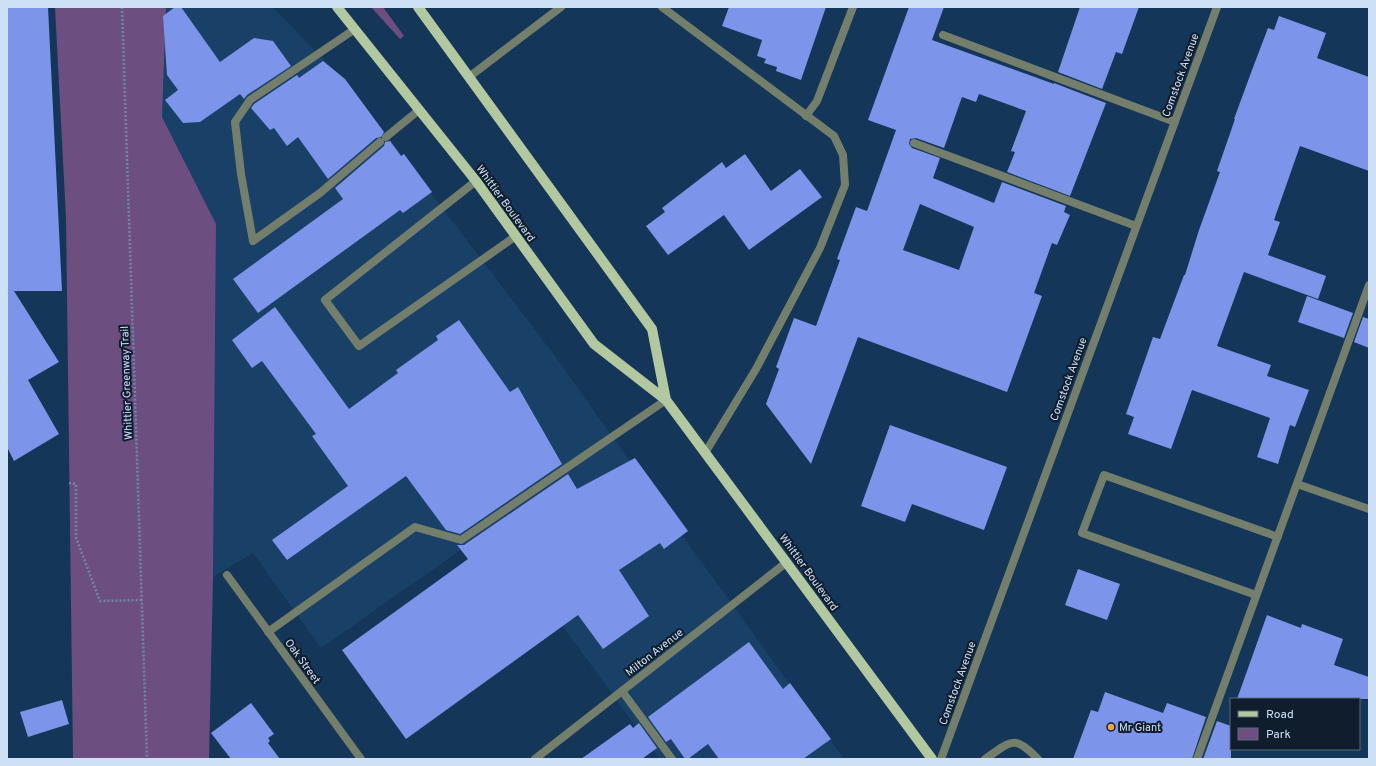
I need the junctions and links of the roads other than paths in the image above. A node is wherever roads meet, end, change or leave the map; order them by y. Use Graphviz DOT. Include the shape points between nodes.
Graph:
graph roads {
  1 [pos="337,7"];
  2 [pos="418,7"];
  3 [pos="561,7"];
  4 [pos="662,7"];
  5 [pos="853,7"];
  6 [pos="1217,7"];
  7 [pos="354,29"];
  8 [pos="943,35"];
  9 [pos="469,77"];
  10 [pos="419,110"];
  11 [pos="806,116"];
  12 [pos="1175,122"];
  13 [pos="914,143"];
  14 [pos="476,181"];
  15 [pos="1136,226"];
  16 [pos="516,236"];
  17 [pos="1369,285"];
  18 [pos="666,400"];
  19 [pos="705,453"];
  20 [pos="1297,484"];
  21 [pos="1369,509"];
  22 [pos="1278,537"];
  23 [pos="787,562"];
  24 [pos="227,575"];
  25 [pos="1256,595"];
  26 [pos="268,632"];
  27 [pos="622,691"];
  28 [pos="361,759"];
  29 [pos="535,759"];
  30 [pos="672,759"];
  31 [pos="932,759"];
  32 [pos="941,759"];
  33 [pos="985,759"];
  34 [pos="1038,759"];
  35 [pos="1197,759"];
  1 -- 7 [label="main road, Whittier Boulevard"];
  2 -- 9 [label="main road, Whittier Boulevard"];
  3 -- 9 [label="street"];
  4 -- 11 [label="street"];
  5 -- 11 [label="street" via="817,101"];
  6 -- 12 [label="street, Comstock Avenue"];
  7 -- 10 [label="main road, Whittier Boulevard"];
  7 -- 10 [label="street" via="250,100 235,122 253,241 320,193"];
  8 -- 12 [label="street"];
  9 -- 18 [label="main road, Whittier Boulevard" via="652,329"];
  10 -- 14 [label="main road, Whittier Boulevard"];
  11 -- 19 [label="street" via="834,136 843,155 845,185 820,248 756,369"];
  12 -- 15 [label="street, Comstock Avenue"];
  13 -- 15 [label="street"];
  14 -- 16 [label="main road, Whittier Boulevard"];
  14 -- 16 [label="street" via="325,300 359,346"];
  15 -- 32 [label="street, Comstock Avenue"];
  16 -- 18 [label="main road, Whittier Boulevard" via="594,344"];
  17 -- 20 [label="street"];
  18 -- 19 [label="main road, Whittier Boulevard"];
  18 -- 26 [label="street" via="461,540 415,527"];
  19 -- 23 [label="main road, Whittier Boulevard"];
  20 -- 21 [label="street"];
  20 -- 22 [label="street"];
  22 -- 25 [label="street"];
  22 -- 25 [label="street" via="1104,475 1082,533"];
  23 -- 27 [label="street, Milton Avenue"];
  23 -- 31 [label="main road, Whittier Boulevard"];
  24 -- 26 [label="street, Oak Street"];
  25 -- 35 [label="street"];
  26 -- 28 [label="street, Oak Street"];
  27 -- 29 [label="street, Milton Avenue"];
  27 -- 30 [label="street"];
  33 -- 34 [label="street" via="1009,743 1016,742 1026,747"];
}
